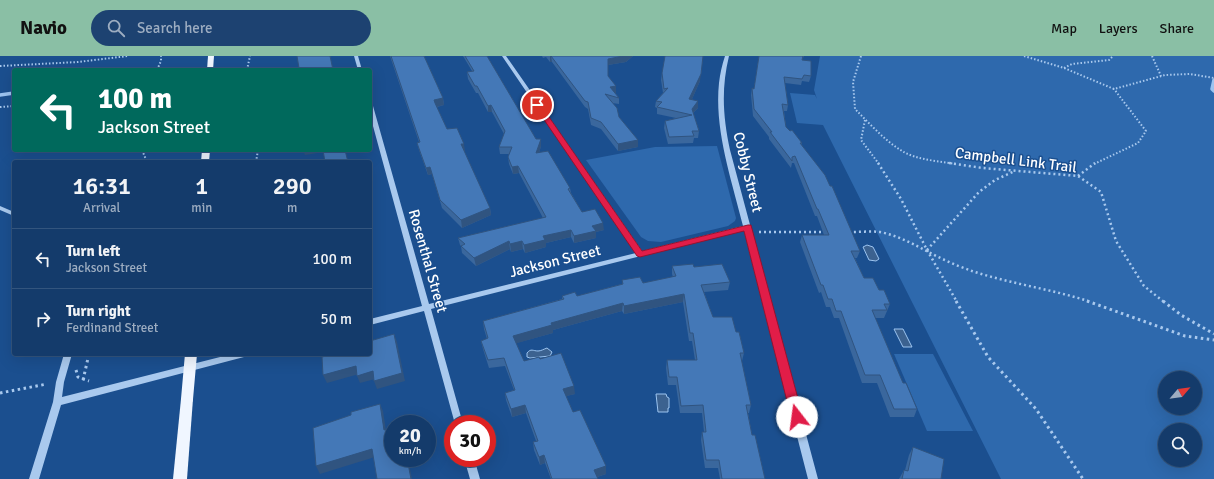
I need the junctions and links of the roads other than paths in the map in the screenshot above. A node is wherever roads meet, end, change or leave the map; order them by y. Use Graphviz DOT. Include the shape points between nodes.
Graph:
graph roads {
  1 [pos="211,56"];
  2 [pos="356,56"];
  3 [pos="504,56"];
  4 [pos="727,56"];
  5 [pos="210,68"];
  6 [pos="359,68"];
  7 [pos="372,113"];
  8 [pos="0,208"];
  9 [pos="12,213"];
  10 [pos="748,230"];
  11 [pos="640,254"];
  12 [pos="427,308"];
  13 [pos="372,322"];
  14 [pos="67,356"];
  15 [pos="190,356"];
  16 [pos="236,356"];
  17 [pos="57,402"];
  18 [pos="457,415"];
  19 [pos="472,467"];
  20 [pos="34,479"];
  21 [pos="180,479"];
  22 [pos="475,479"];
  23 [pos="813,479"];
  1 -- 5 [label="main road"];
  2 -- 6 [label="street"];
  3 -- 11 [label="street"];
  4 -- 10 [label="street, Cobby Street" via="720,82 721,118 730,164"];
  7 -- 12 [label="street, Rosenthal Street"];
  8 -- 9 [label="street"];
  10 -- 11 [label="street, Jackson Street"];
  10 -- 23 [label="street, Cobby Street"];
  11 -- 12 [label="street, Jackson Street"];
  12 -- 13 [label="street, Jackson Street"];
  12 -- 18 [label="street, Rosenthal Street"];
  14 -- 17 [label="street"];
  15 -- 21 [label="main road, bridge"];
  16 -- 17 [label="street"];
  17 -- 20 [label="street"];
  19 -- 22 [label="street"];
}
